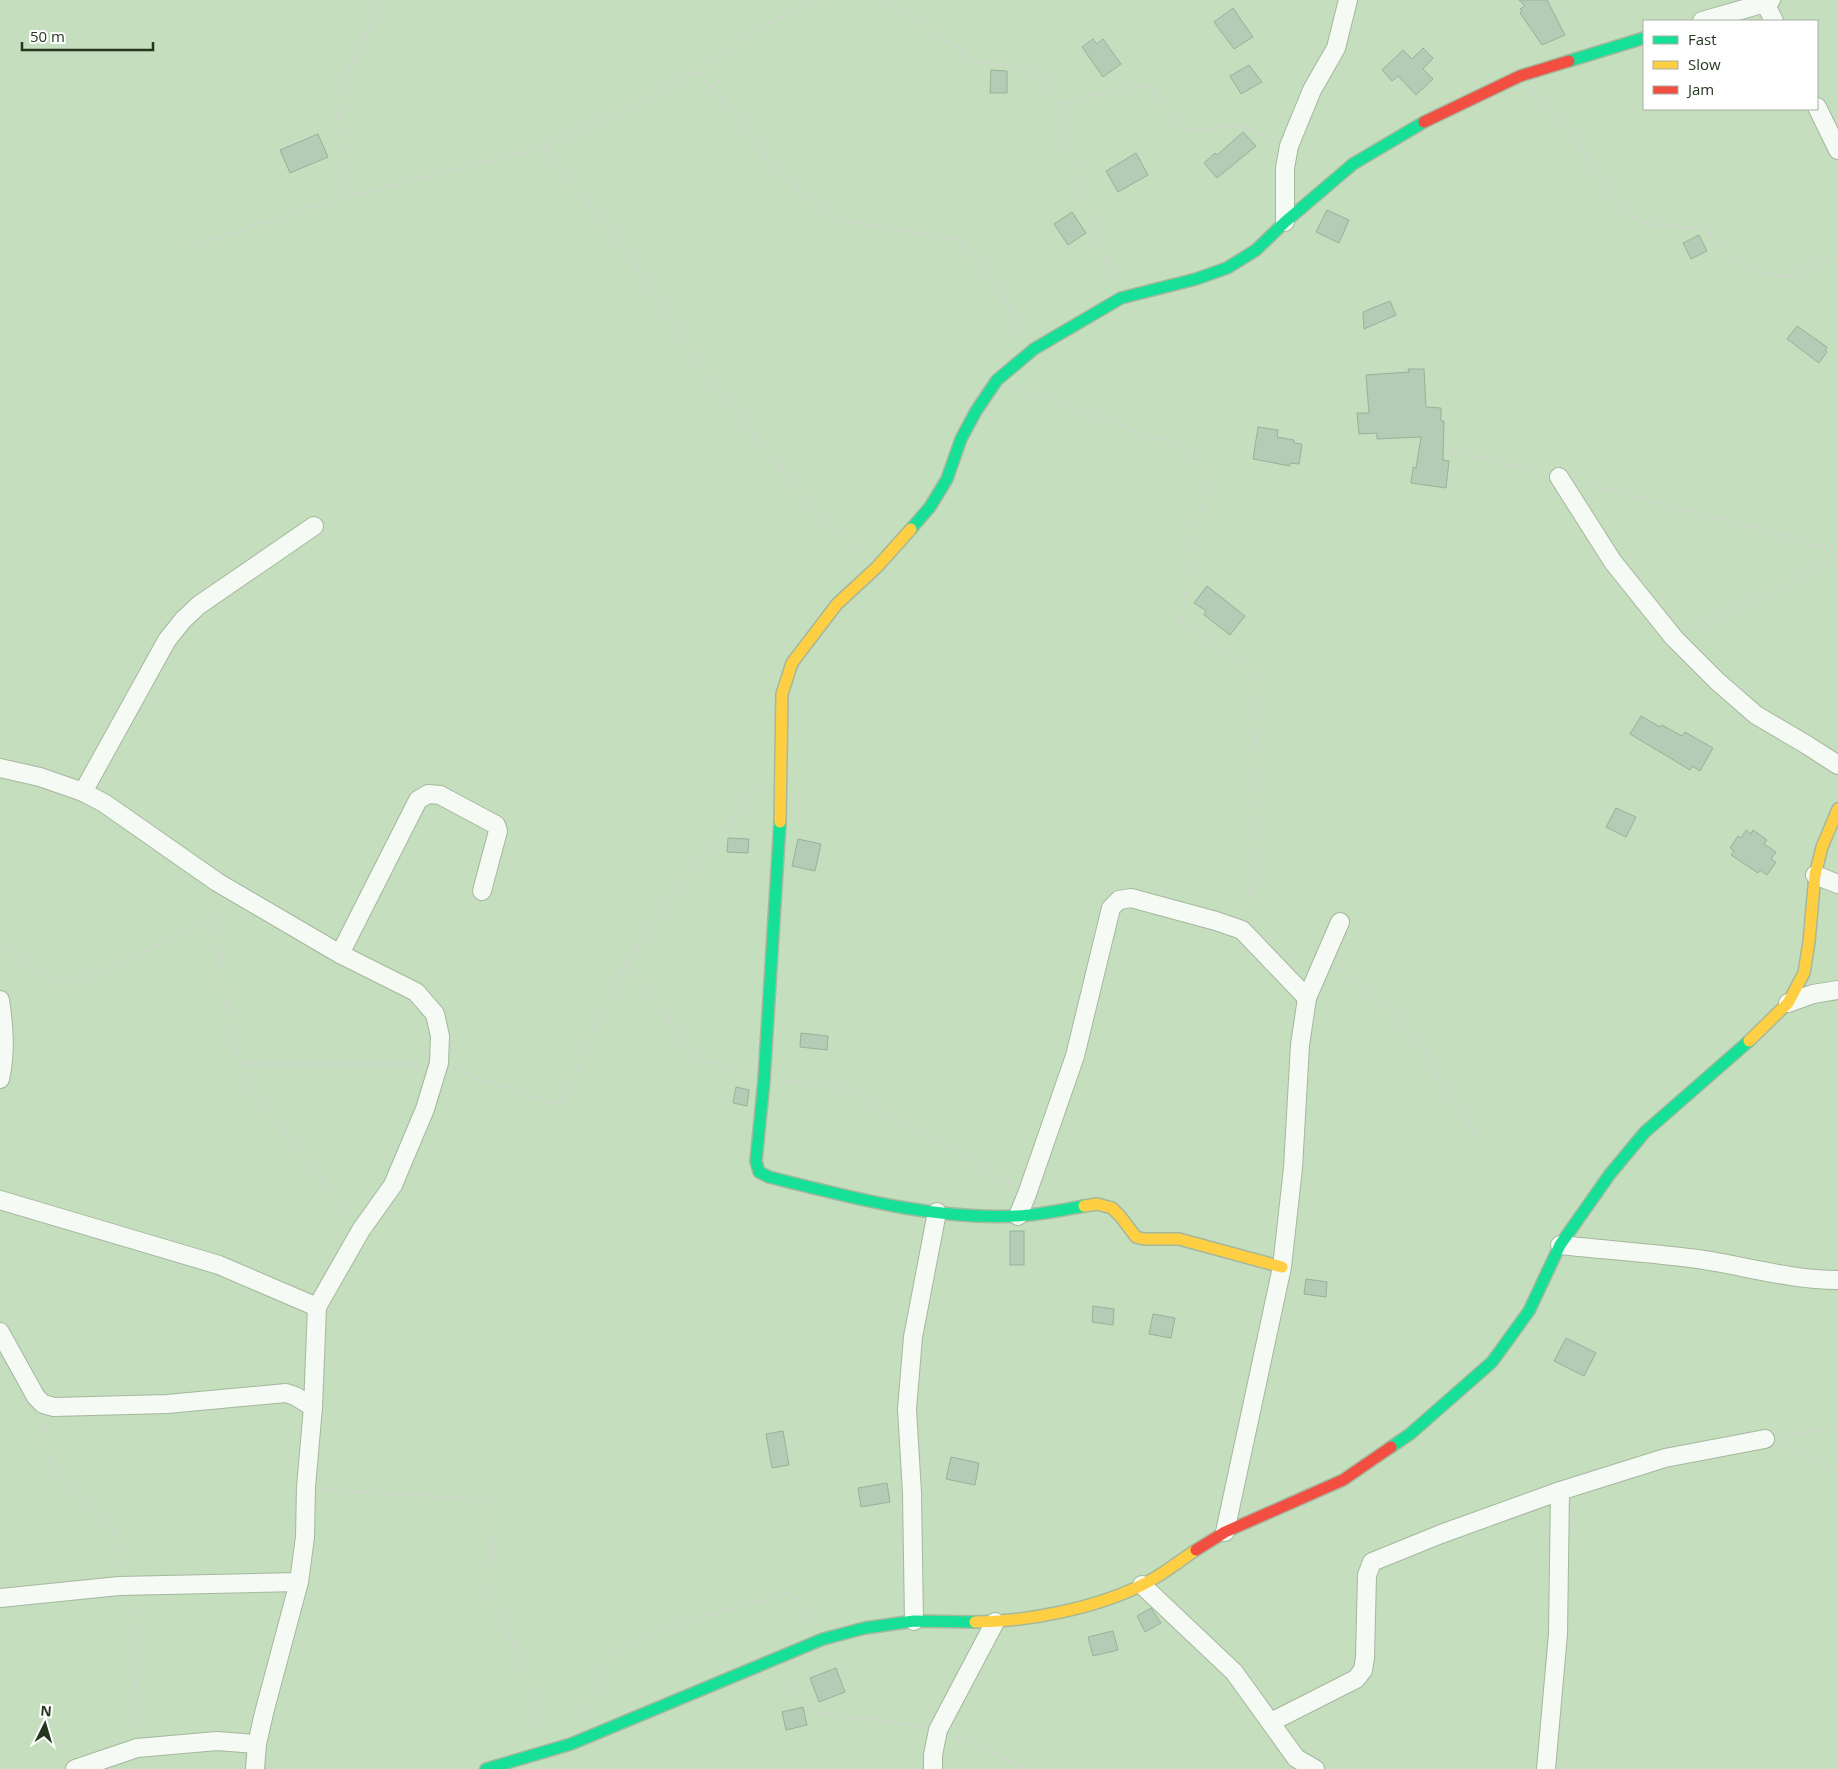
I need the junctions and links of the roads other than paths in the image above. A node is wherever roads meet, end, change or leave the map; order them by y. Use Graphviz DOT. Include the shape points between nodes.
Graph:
graph roads {
  1 [pos="1348,0"];
  2 [pos="1768,2"];
  3 [pos="1705,20"];
  4 [pos="1774,20"];
  5 [pos="1643,38"];
  6 [pos="1818,109"];
  7 [pos="1838,150"];
  8 [pos="1285,222"];
  9 [pos="1559,477"];
  10 [pos="314,526"];
  11 [pos="1838,765"];
  12 [pos="0,768"];
  13 [pos="83,792"];
  14 [pos="1838,809"];
  15 [pos="1815,875"];
  16 [pos="1838,884"];
  17 [pos="482,891"];
  18 [pos="1340,922"];
  19 [pos="340,954"];
  20 [pos="1838,990"];
  21 [pos="1307,998"];
  22 [pos="0,1000"];
  23 [pos="1788,1003"];
  24 [pos="0,1079"];
  25 [pos="0,1200"];
  26 [pos="937,1212"];
  27 [pos="1018,1216"];
  28 [pos="1560,1245"];
  29 [pos="1282,1267"];
  30 [pos="1838,1280"];
  31 [pos="317,1308"];
  32 [pos="0,1332"];
  33 [pos="7,1357"];
  34 [pos="313,1408"];
  35 [pos="1765,1438"];
  36 [pos="1560,1491"];
  37 [pos="1226,1532"];
  38 [pos="299,1582"];
  39 [pos="1142,1585"];
  40 [pos="0,1598"];
  41 [pos="914,1621"];
  42 [pos="995,1622"];
  43 [pos="1271,1722"];
  44 [pos="257,1744"];
  45 [pos="75,1769"];
  46 [pos="255,1769"];
  47 [pos="486,1769"];
  48 [pos="933,1769"];
  49 [pos="1315,1769"];
  50 [pos="1546,1769"];
  1 -- 8 [label="street" via="1336,48 1312,90 1289,146 1285,168"];
  2 -- 3 [label="street"];
  2 -- 4 [label="street"];
  5 -- 8 [label="street" via="1520,76 1404,133 1353,164"];
  6 -- 7 [label="street"];
  8 -- 26 [label="street" via="1256,250 1227,268 1196,280 1121,298 1034,349 997,380 961,439 946,479 930,507 837,604 788,670 784,683 781,810 756,1161 759,1172 871,1203"];
  9 -- 11 [label="street" via="1613,562 1674,638 1756,716"];
  10 -- 13 [label="street" via="199,605 183,620 167,640"];
  12 -- 13 [label="street"];
  13 -- 19 [label="street" via="104,803 217,882"];
  14 -- 15 [label="street" via="1822,847"];
  15 -- 16 [label="street"];
  15 -- 23 [label="street" via="1804,973"];
  17 -- 19 [label="street" via="498,831 496,825 440,795 428,794 418,800"];
  18 -- 21 [label="street"];
  19 -- 31 [label="street" via="416,992 436,1014 440,1036 439,1064 425,1109 393,1185 361,1230"];
  20 -- 23 [label="street"];
  21 -- 27 [label="street" via="1242,930 1131,898 1119,900 1111,908 1075,1056"];
  21 -- 29 [label="street" via="1300,1044 1293,1168"];
  22 -- 24 [label="street" via="5,1033"];
  23 -- 28 [label="street" via="1761,1031 1644,1132"];
  25 -- 31 [label="street" via="220,1265"];
  26 -- 27 [label="street"];
  26 -- 41 [label="street" via="913,1337 907,1409"];
  27 -- 29 [label="street" via="1107,1205 1117,1210 1136,1237 1179,1238"];
  28 -- 30 [label="street" via="1698,1259 1773,1274"];
  28 -- 37 [label="street" via="1529,1310 1492,1362 1410,1434 1343,1480"];
  29 -- 37 [label="street"];
  31 -- 34 [label="street"];
  32 -- 33 [label="street"];
  33 -- 34 [label="street" via="36,1397 43,1404 54,1407 167,1404 286,1393"];
  34 -- 38 [label="street"];
  35 -- 36 [label="street" via="1665,1458"];
  36 -- 43 [label="street" via="1372,1562 1367,1575 1363,1670 1356,1679"];
  36 -- 50 [label="street" via="1558,1634"];
  37 -- 39 [label="street"];
  38 -- 40 [label="street" via="119,1586"];
  38 -- 44 [label="street"];
  39 -- 42 [label="street" via="1097,1603"];
  39 -- 43 [label="street" via="1234,1672"];
  41 -- 42 [label="street"];
  41 -- 47 [label="street" via="865,1628 823,1639 571,1744"];
  42 -- 48 [label="street" via="938,1730"];
  43 -- 49 [label="street" via="1296,1758"];
  44 -- 45 [label="street" via="217,1741 137,1748"];
  44 -- 46 [label="street"];
}
